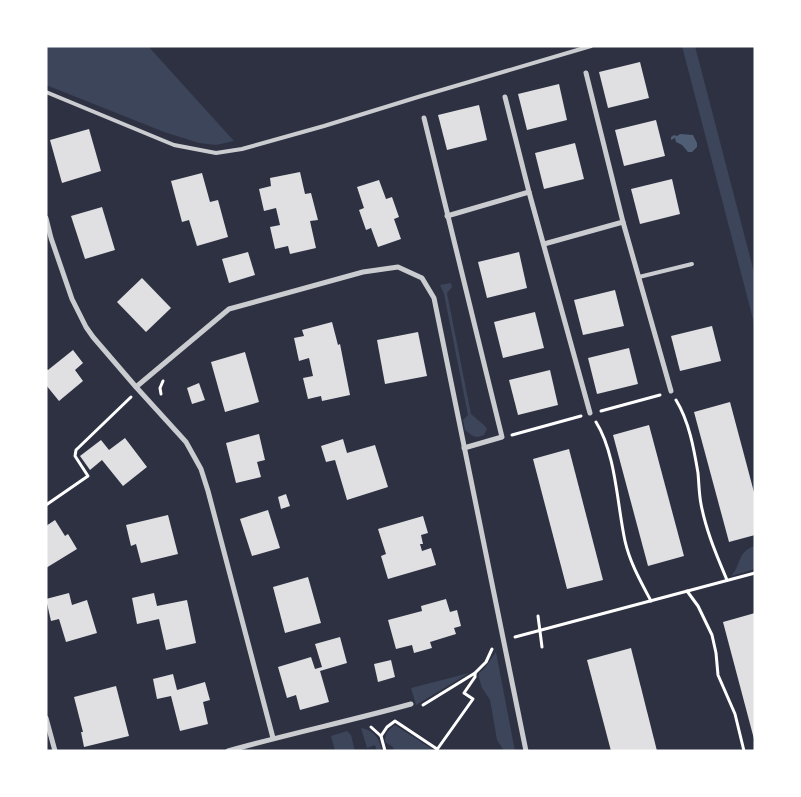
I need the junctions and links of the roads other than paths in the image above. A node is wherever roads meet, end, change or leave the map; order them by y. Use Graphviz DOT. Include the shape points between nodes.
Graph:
graph roads {
  1 [pos="592,46"];
  2 [pos="586,73"];
  3 [pos="46,92"];
  4 [pos="504,97"];
  5 [pos="424,118"];
  6 [pos="529,192"];
  7 [pos="447,216"];
  8 [pos="46,218"];
  9 [pos="623,222"];
  10 [pos="544,244"];
  11 [pos="692,264"];
  12 [pos="639,277"];
  13 [pos="136,387"];
  14 [pos="671,392"];
  15 [pos="590,413"];
  16 [pos="464,448"];
  17 [pos="411,704"];
  18 [pos="46,718"];
  19 [pos="273,738"];
  20 [pos="55,751"];
  21 [pos="228,751"];
  22 [pos="526,751"];
  1 -- 3 [label="lane" via="242,150 216,153 174,145"];
  2 -- 9 [label="street"];
  4 -- 6 [label="street"];
  5 -- 7 [label="street"];
  6 -- 7 [label="street"];
  6 -- 10 [label="street"];
  7 -- 16 [label="street" via="502,437"];
  8 -- 13 [label="street" via="72,298 86,327"];
  9 -- 10 [label="street"];
  9 -- 12 [label="street"];
  10 -- 15 [label="street"];
  11 -- 12 [label="lane"];
  12 -- 14 [label="street"];
  13 -- 16 [label="street" via="229,309 363,272 398,267 422,278 434,298"];
  13 -- 19 [label="street" via="186,442 201,469"];
  16 -- 22 [label="street"];
  17 -- 19 [label="street"];
  18 -- 20 [label="street"];
  19 -- 21 [label="street"];
}
